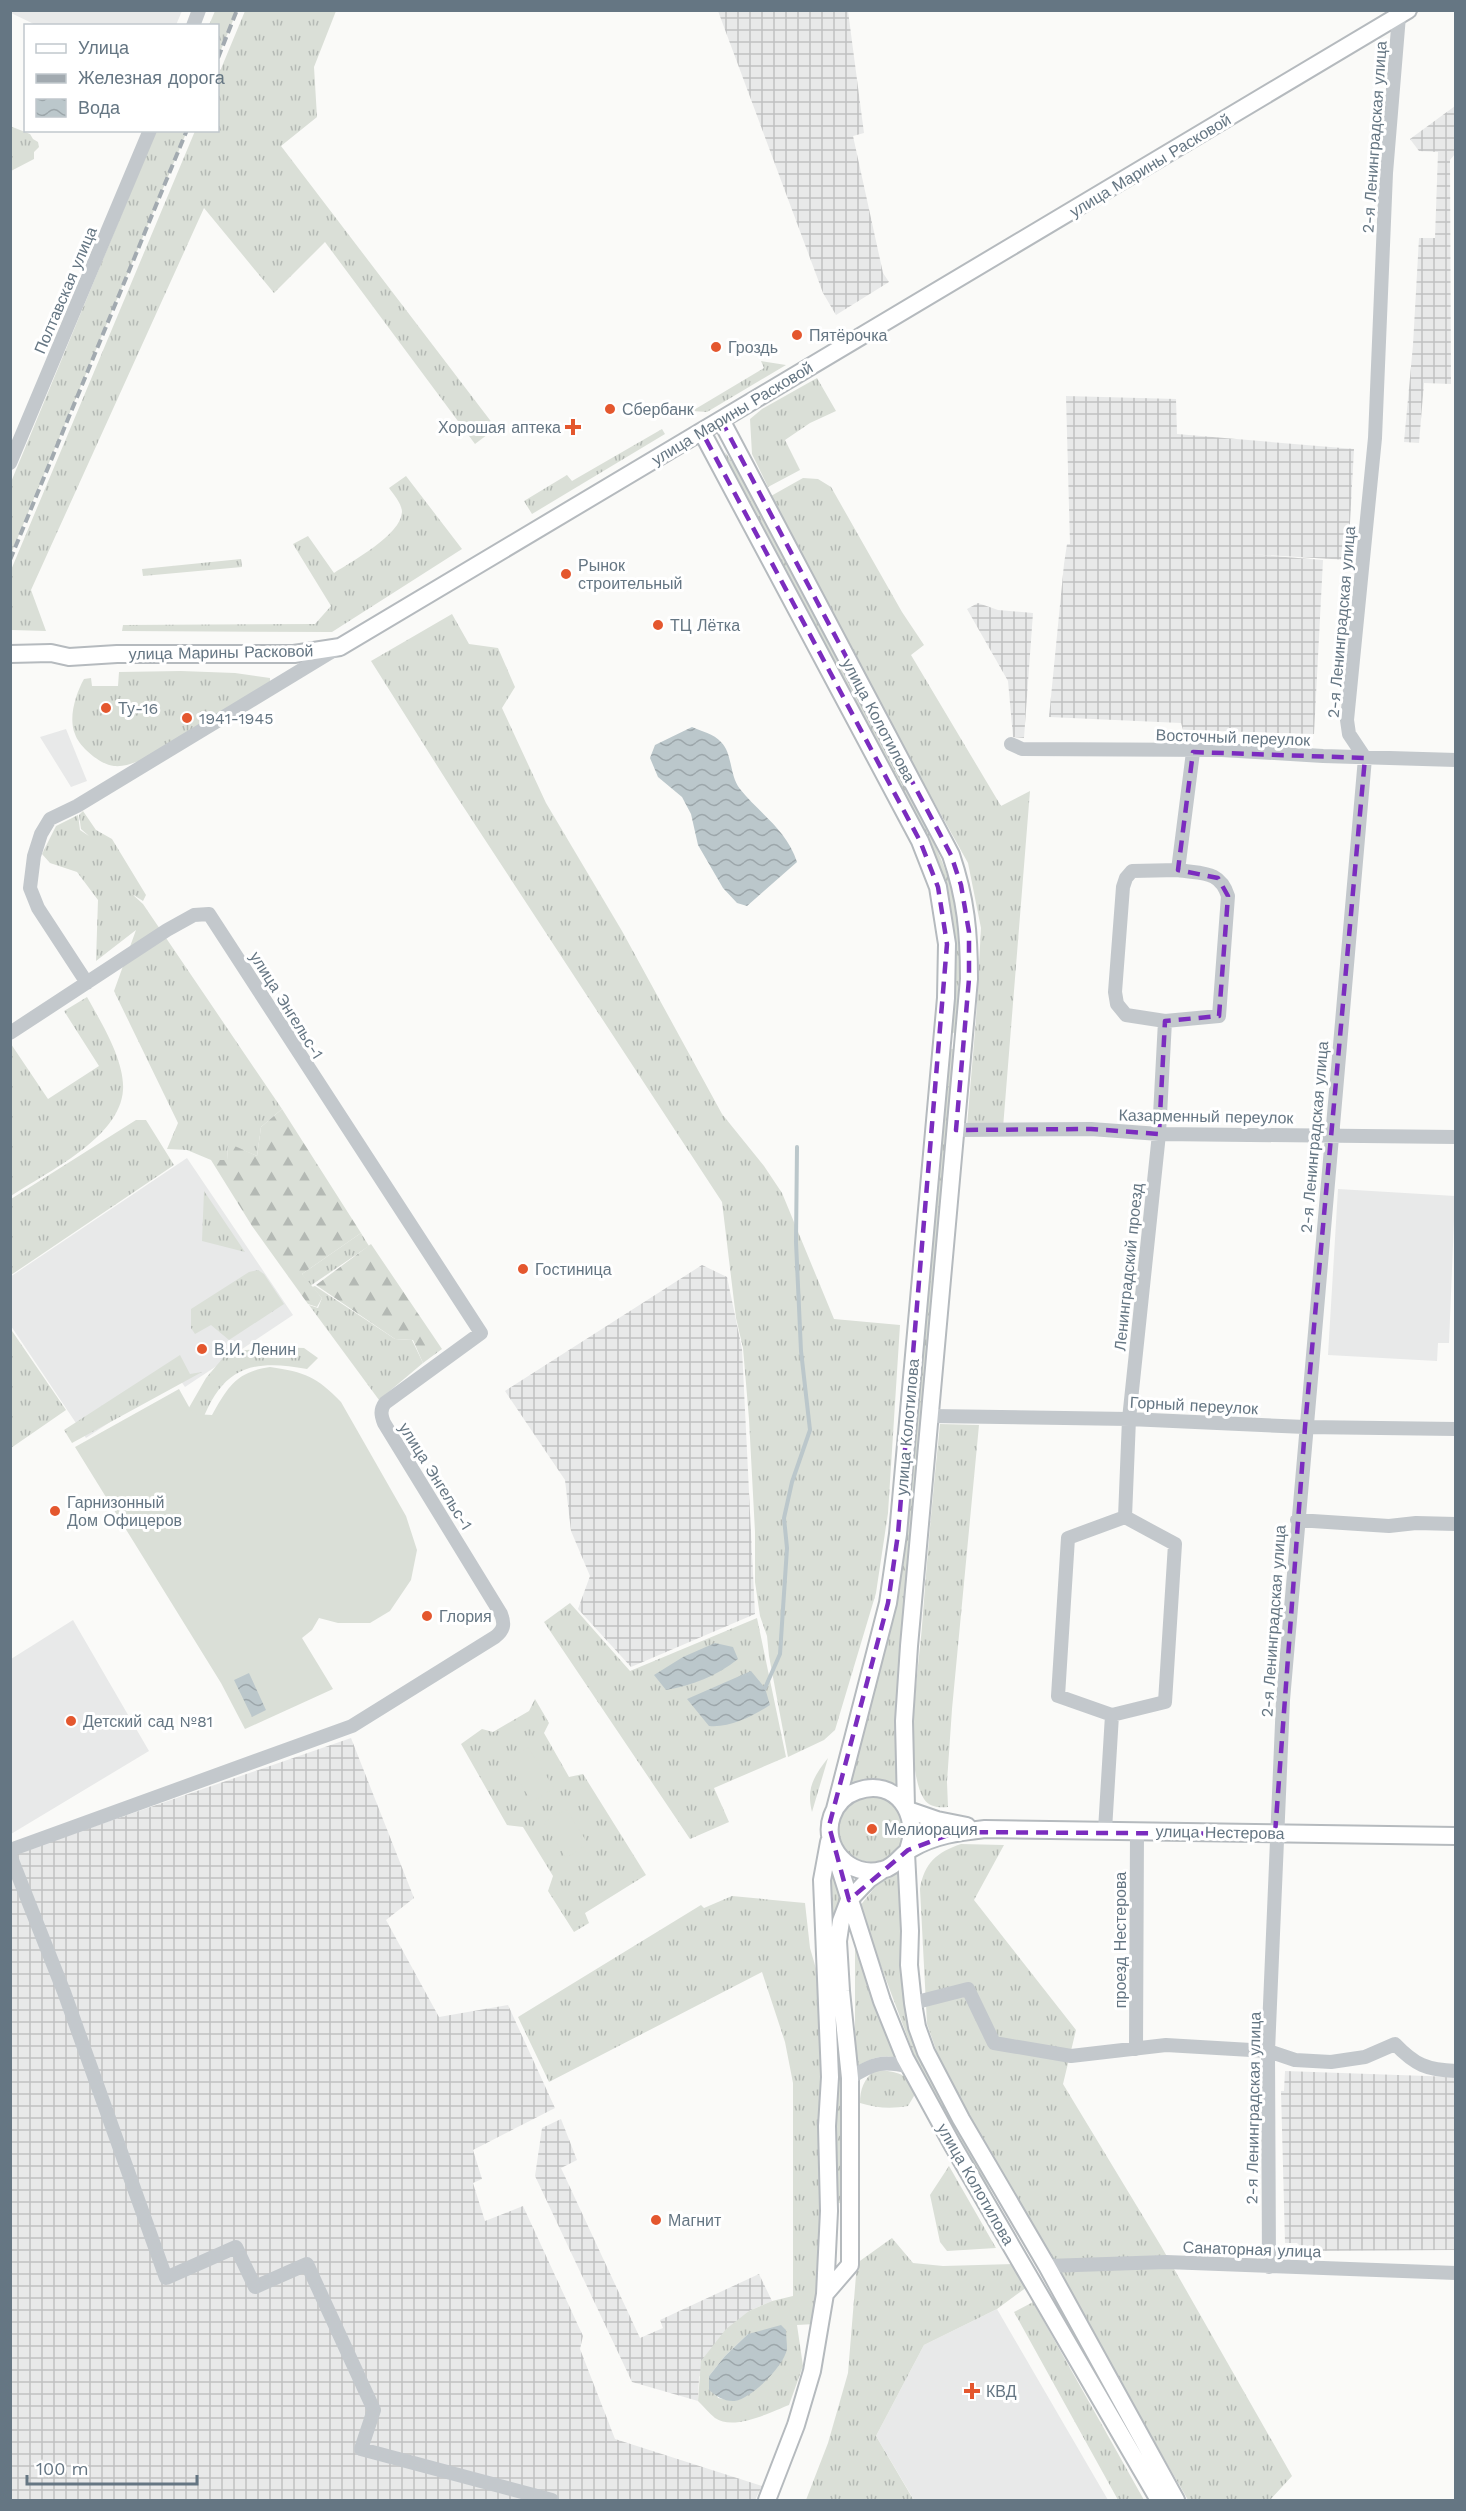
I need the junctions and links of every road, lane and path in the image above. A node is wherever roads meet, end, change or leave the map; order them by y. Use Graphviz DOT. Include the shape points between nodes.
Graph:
graph roads {
  1 [pos="1404,13"];
  2 [pos="149,132"];
  3 [pos="721,420"];
  4 [pos="702,432"];
  5 [pos="10,463"];
  6 [pos="340,647"];
  7 [pos="10,654"];
  8 [pos="1011,744"];
  9 [pos="1193,752"];
  10 [pos="1365,758"];
  11 [pos="1455,760"];
  12 [pos="1178,870"];
  13 [pos="87,983"];
  14 [pos="1165,1021"];
  15 [pos="10,1033"];
  16 [pos="942,1038"];
  17 [pos="964,1040"];
  18 [pos="957,1130"];
  19 [pos="1159,1134"];
  20 [pos="1331,1135"];
  21 [pos="1455,1137"];
  22 [pos="931,1416"];
  23 [pos="1129,1419"];
  24 [pos="1305,1427"];
  25 [pos="1455,1429"];
  26 [pos="1125,1517"];
  27 [pos="1297,1520"];
  28 [pos="1455,1524"];
  29 [pos="1112,1716"];
  30 [pos="907,1808"];
  31 [pos="835,1809"];
  32 [pos="985,1829"];
  33 [pos="1105,1830"];
  34 [pos="1137,1831"];
  35 [pos="1275,1834"];
  36 [pos="1455,1836"];
  37 [pos="832,1844"];
  38 [pos="10,1850"];
  39 [pos="907,1851"];
  40 [pos="10,1855"];
  41 [pos="883,1870"];
  42 [pos="849,1900"];
  43 [pos="913,2003"];
  44 [pos="1136,2049"];
  45 [pos="1268,2051"];
  46 [pos="910,2067"];
  47 [pos="1455,2070"];
  48 [pos="850,2078"];
  49 [pos="1047,2266"];
  50 [pos="1269,2266"];
  51 [pos="1455,2273"];
  52 [pos="825,2294"];
  53 [pos="552,2500"];
  54 [pos="767,2500"];
  55 [pos="1159,2500"];
  56 [pos="1176,2500"];
  1 -- 3 [label="main road, улица Марины Расковой"];
  1 -- 10 [label="street, 2-я Ленинградская улица" via="1386,173 1375,438 1347,720 1349,734"];
  2 -- 5 [label="street, Полтавская улица"];
  3 -- 4 [label="main road, улица Марины Расковой"];
  3 -- 17 [label="main road, улица Колотилова" via="951,855 969,932"];
  4 -- 6 [label="main road, улица Марины Расковой"];
  4 -- 16 [label="main road, улица Колотилова" via="920,842 938,887 946,944"];
  6 -- 7 [label="main road, улица Марины Расковой" via="294,654"];
  6 -- 13 [label="street" via="50,819 34,856 30,888 38,908"];
  8 -- 9 [label="street, Восточный переулок" via="1022,749"];
  9 -- 10 [label="street, Восточный переулок" via="1222,750"];
  9 -- 12 [label="street"];
  10 -- 11 [label="street, Восточный переулок"];
  10 -- 20 [label="street, 2-я Ленинградская улица"];
  12 -- 14 [label="street" via="1132,871 1123,887 1117,1004 1126,1015"];
  12 -- 14 [label="street" via="1208,875 1224,883 1228,896 1221,994 1219,1016"];
  13 -- 15 [label="street, улица Энгельс-1"];
  13 -- 38 [label="street, улица Энгельс-1" via="194,915 209,914 228,941 481,1333 385,1403 381,1415 505,1623 502,1632 352,1726"];
  14 -- 19 [label="street, Ленинградский проезд"];
  16 -- 17 [label="main road"];
  16 -- 31 [label="main road, улица Колотилова" via="898,1534 888,1603"];
  17 -- 18 [label="main road, улица Колотилова"];
  18 -- 19 [label="street, Казарменный переулок" via="1091,1129"];
  18 -- 22 [label="main road, улица Колотилова"];
  19 -- 20 [label="street, Казарменный переулок"];
  19 -- 23 [label="street, Ленинградский проезд"];
  20 -- 21 [label="street, Казарменный переулок"];
  20 -- 24 [label="street, 2-я Ленинградская улица"];
  22 -- 23 [label="street, Горный переулок"];
  22 -- 30 [label="main road, улица Колотилова" via="904,1721"];
  23 -- 24 [label="street, Горный переулок"];
  23 -- 26 [label="street, Ленинградский проезд"];
  24 -- 25 [label="street, Горный переулок"];
  24 -- 27 [label="street, 2-я Ленинградская улица"];
  26 -- 29 [label="street" via="1175,1544 1165,1702"];
  26 -- 29 [label="street" via="1068,1538 1067,1549 1058,1696"];
  27 -- 28 [label="street" via="1389,1526"];
  27 -- 35 [label="street, 2-я Ленинградская улица"];
  29 -- 33 [label="street"];
  30 -- 31 [label="main road" via="897,1796 870,1788 844,1798"];
  30 -- 32 [label="main road, улица Нестерова" via="937,1820"];
  30 -- 39 [label="main road, улица Колотилова" via="913,1828"];
  31 -- 37 [label="main road, улица Колотилова" via="830,1822"];
  32 -- 33 [label="main road, улица Нестерова"];
  32 -- 39 [label="main road, улица Нестерова" via="940,1836"];
  33 -- 34 [label="main road, улица Нестерова"];
  34 -- 35 [label="main road, улица Нестерова"];
  34 -- 44 [label="street, проезд Нестерова"];
  35 -- 36 [label="main road, улица Нестерова"];
  35 -- 45 [label="street, 2-я Ленинградская улица"];
  37 -- 41 [label="main road" via="842,1861 854,1869"];
  37 -- 42 [label="main road, улица Колотилова"];
  37 -- 52 [label="main road" via="822,1880 830,2077"];
  39 -- 41 [label="main road" via="893,1866"];
  39 -- 43 [label="main road, улица Колотилова"];
  40 -- 53 [label="street" via="64,1992 166,2278 236,2247 255,2287 307,2264 374,2410 361,2449"];
  41 -- 42 [label="main road"];
  42 -- 46 [label="main road, улица Колотилова" via="882,2001"];
  42 -- 48 [label="main road" via="838,1941"];
  43 -- 44 [label="street" via="968,1989 994,2043 1071,2056"];
  43 -- 49 [label="main road, улица Колотилова" via="920,2036 940,2081"];
  44 -- 45 [label="street" via="1166,2045"];
  45 -- 47 [label="street" via="1295,2060 1332,2062 1365,2057 1395,2044 1409,2059 1433,2070"];
  45 -- 50 [label="street, 2-я Ленинградская улица"];
  46 -- 48 [label="street" via="877,2063"];
  46 -- 55 [label="main road, улица Колотилова"];
  48 -- 52 [label="main road" via="850,2265"];
  49 -- 50 [label="street, Санаторная улица" via="1166,2262"];
  49 -- 56 [label="main road, улица Колотилова"];
  50 -- 51 [label="street, Санаторная улица"];
  52 -- 54 [label="main road" via="812,2371"];
}
